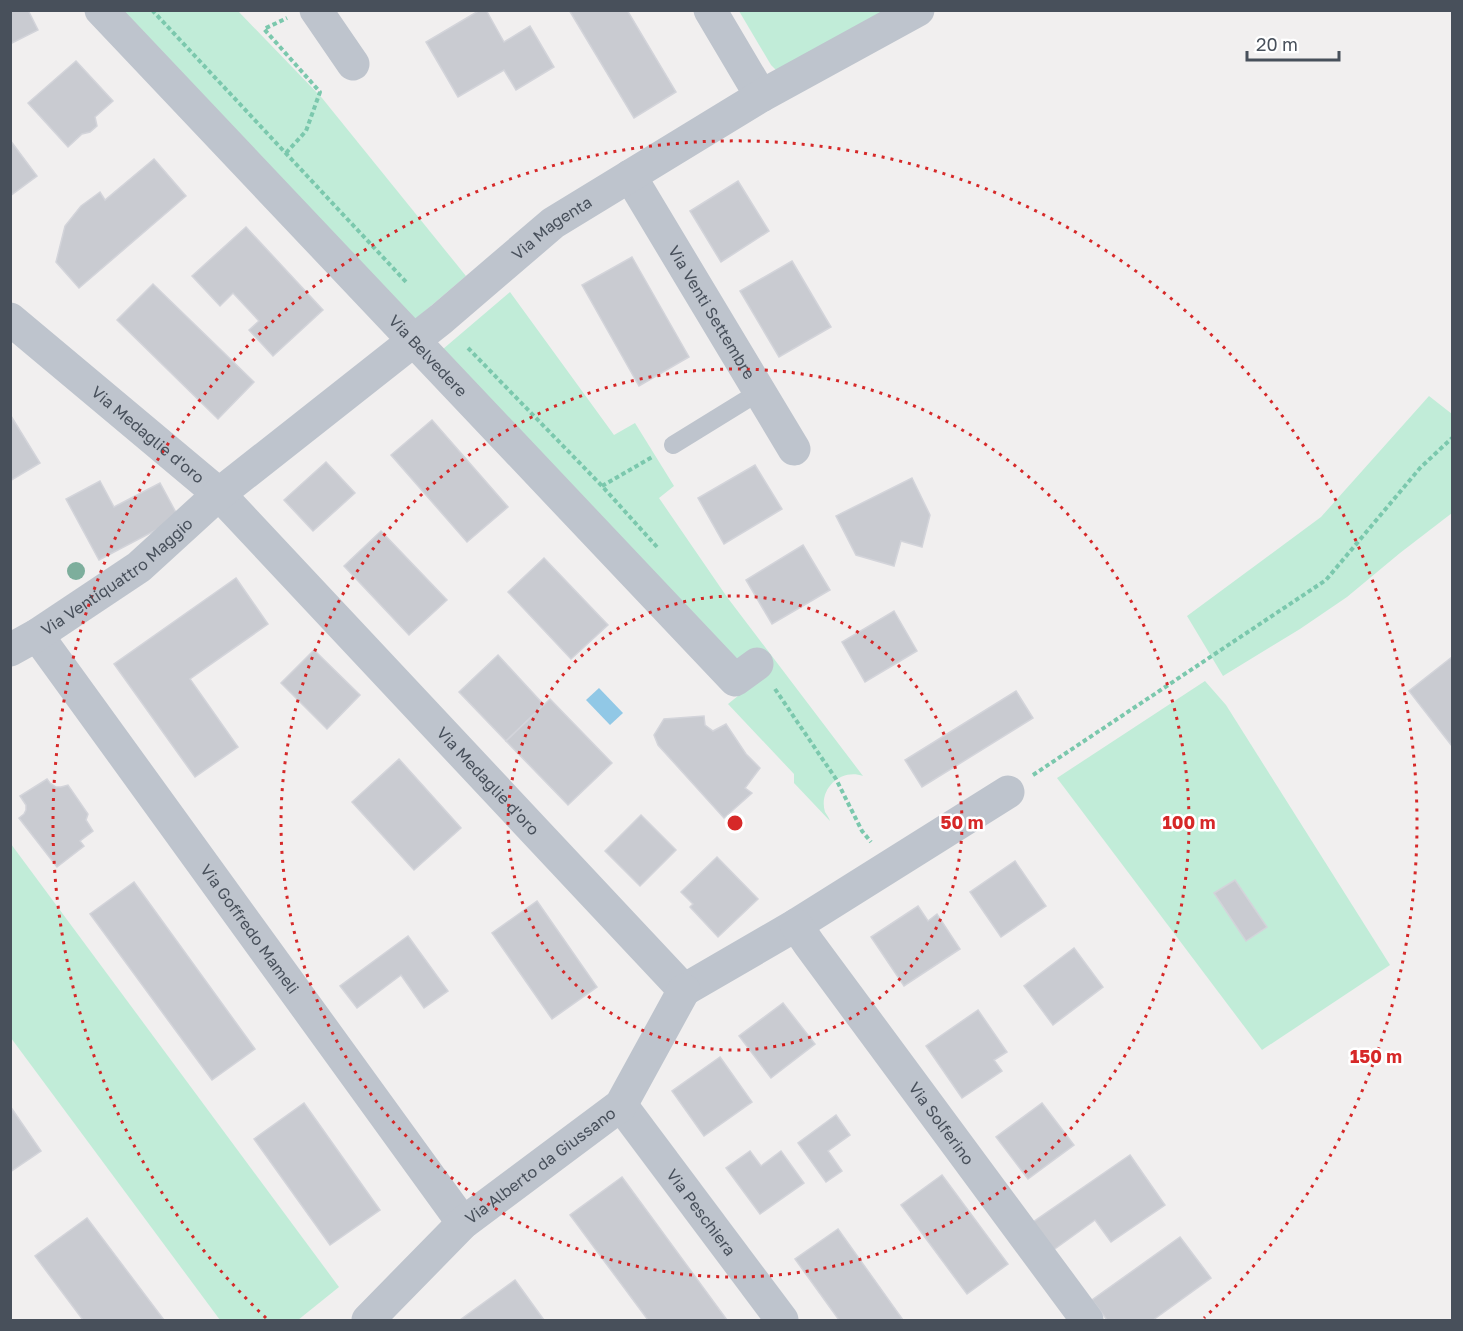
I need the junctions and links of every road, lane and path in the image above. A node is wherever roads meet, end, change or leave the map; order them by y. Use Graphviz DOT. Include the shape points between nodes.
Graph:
graph roads {
  1 [pos="101,10"];
  2 [pos="710,10"];
  3 [pos="918,10"];
  4 [pos="304,13"];
  5 [pos="353,64"];
  6 [pos="761,96"];
  7 [pos="286,153"];
  8 [pos="630,176"];
  9 [pos="10,319"];
  10 [pos="413,340"];
  11 [pos="759,392"];
  12 [pos="1452,438"];
  13 [pos="673,445"];
  14 [pos="794,449"];
  15 [pos="602,486"];
  16 [pos="219,494"];
  17 [pos="24,642"];
  18 [pos="757,664"];
  19 [pos="1008,792"];
  20 [pos="796,925"];
  21 [pos="684,990"];
  22 [pos="621,1105"];
  23 [pos="463,1223"];
  24 [pos="368,1320"];
  25 [pos="782,1320"];
  26 [pos="1087,1320"];
  1 -- 10 [label="street, Via Belvedere"];
  2 -- 6 [label="street"];
  3 -- 6 [label="street, Via Magenta"];
  4 -- 5 [label="street"];
  4 -- 7 [label="path" via="264,29 320,92 306,131"];
  6 -- 8 [label="street, Via Magenta"];
  8 -- 10 [label="street, Via Magenta" via="553,223"];
  8 -- 11 [label="street, Via Venti Settembre"];
  9 -- 16 [label="street, Via Medaglie d'oro"];
  10 -- 16 [label="street, Via Magenta"];
  10 -- 18 [label="street, Via Belvedere" via="735,680"];
  11 -- 13 [label="lane"];
  11 -- 14 [label="street, Via Venti Settembre"];
  12 -- 19 [label="path" via="1420,468 1326,579"];
  13 -- 15 [label="path"];
  16 -- 17 [label="street, Via Ventiquattro Maggio" via="139,567"];
  16 -- 21 [label="street, Via Medaglie d'oro"];
  17 -- 23 [label="street, Via Goffredo Mameli"];
  19 -- 20 [label="street"];
  20 -- 21 [label="street"];
  20 -- 26 [label="street, Via Solferino"];
  21 -- 22 [label="street, Via Alberto da Giussano"];
  22 -- 23 [label="street, Via Alberto da Giussano"];
  22 -- 25 [label="street, Via Peschiera"];
  23 -- 24 [label="street, Via Alberto da Giussano"];
}
